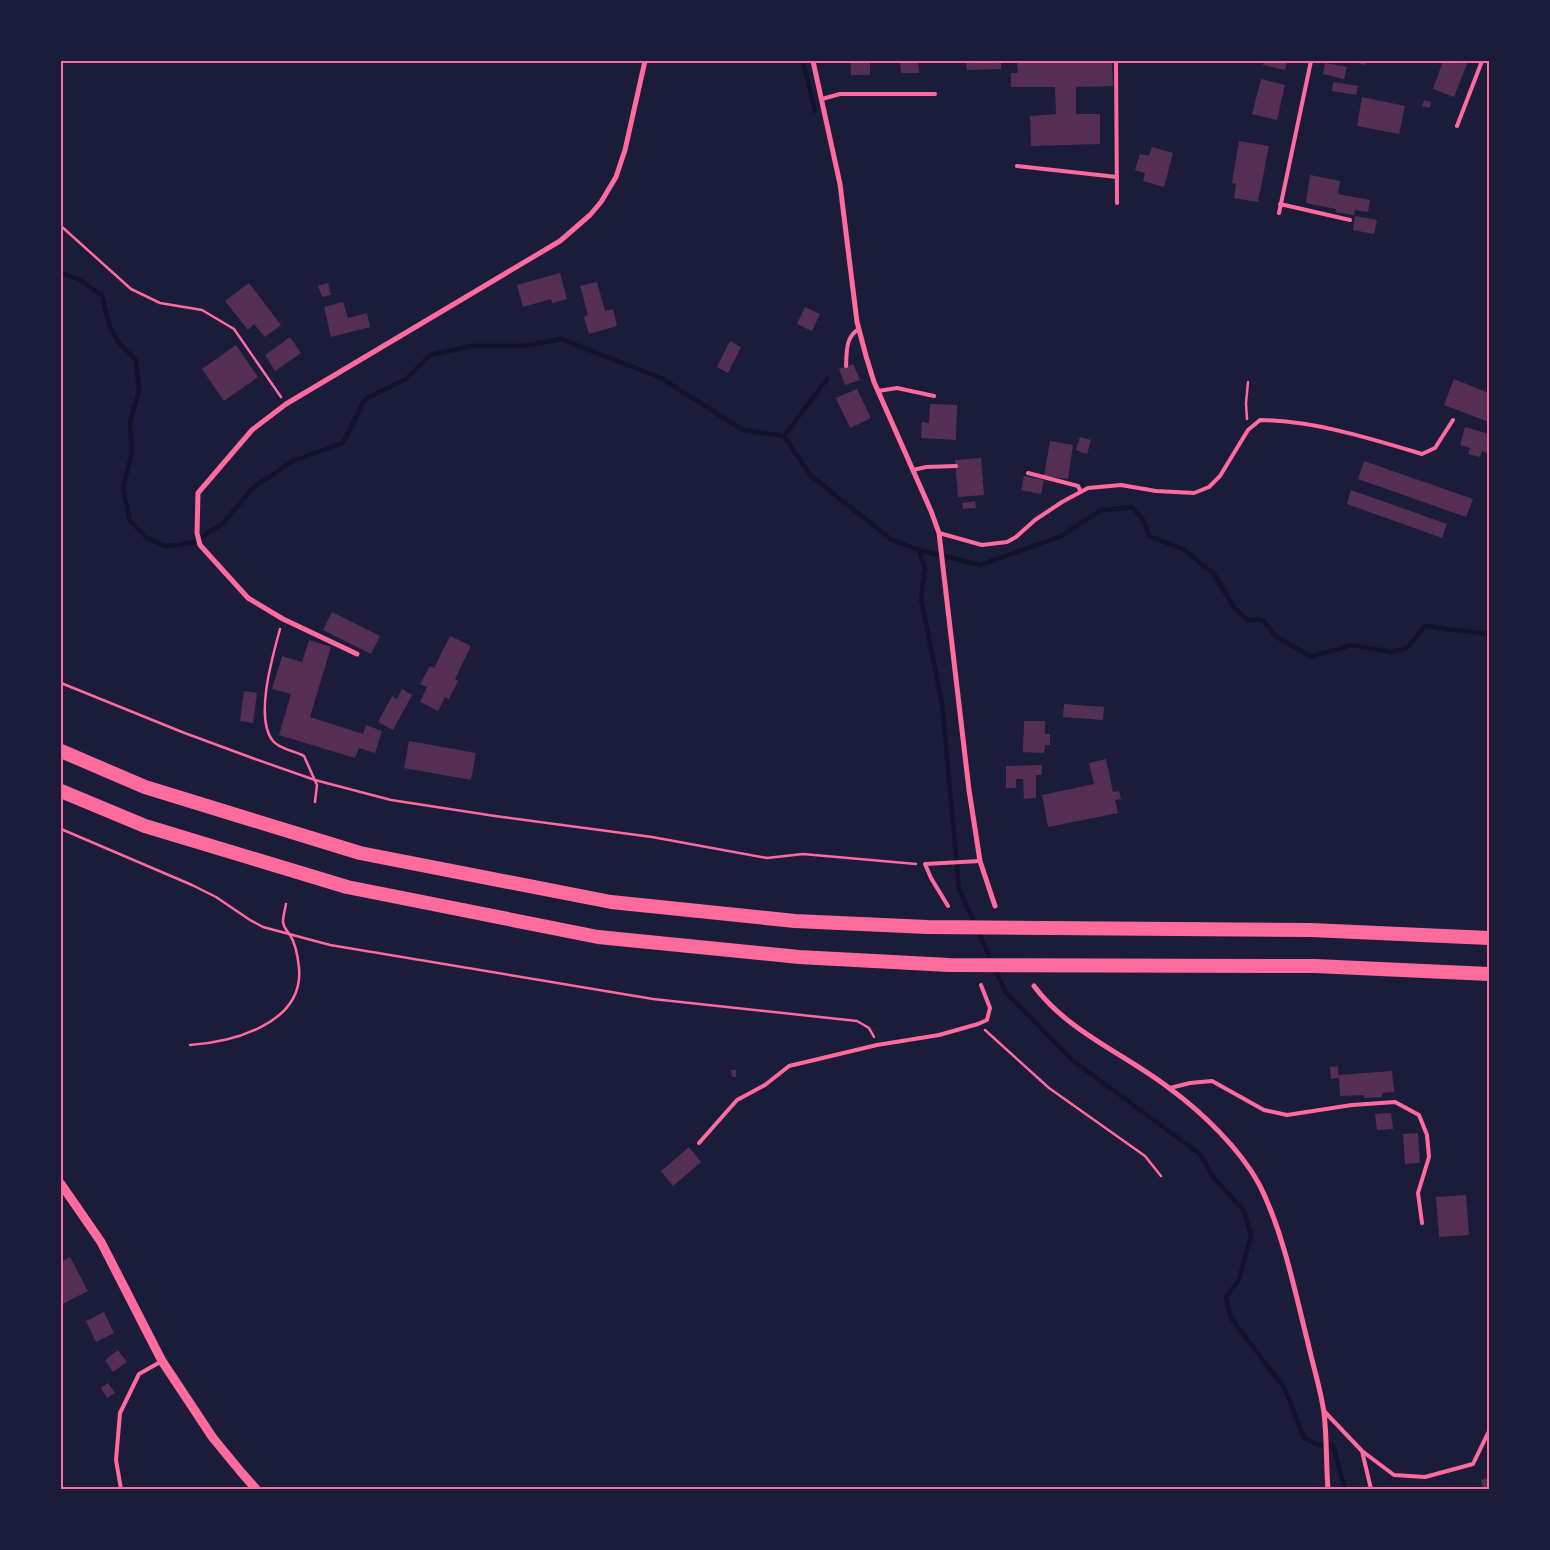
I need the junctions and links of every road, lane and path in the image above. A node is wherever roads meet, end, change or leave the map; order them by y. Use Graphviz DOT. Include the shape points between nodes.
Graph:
graph roads {
  1 [pos="645,61"];
  2 [pos="813,61"];
  3 [pos="1116,61"];
  4 [pos="1311,61"];
  5 [pos="1482,61"];
  6 [pos="935,94"];
  7 [pos="822,99"];
  8 [pos="1458,126"];
  9 [pos="1017,166"];
  10 [pos="1117,177"];
  11 [pos="1117,203"];
  12 [pos="1280,204"];
  13 [pos="1278,213"];
  14 [pos="1350,220"];
  15 [pos="61,226"];
  16 [pos="859,329"];
  17 [pos="846,366"];
  18 [pos="1248,382"];
  19 [pos="878,391"];
  20 [pos="934,396"];
  21 [pos="286,404"];
  22 [pos="1453,420"];
  23 [pos="1248,430"];
  24 [pos="956,466"];
  25 [pos="913,470"];
  26 [pos="1028,473"];
  27 [pos="1081,492"];
  28 [pos="939,533"];
  29 [pos="282,619"];
  30 [pos="357,654"];
  31 [pos="61,683"];
  32 [pos="61,752"];
  33 [pos="315,780"];
  34 [pos="61,791"];
  35 [pos="315,802"];
  36 [pos="61,829"];
  37 [pos="977,861"];
  38 [pos="925,864"];
  39 [pos="286,904"];
  40 [pos="948,906"];
  41 [pos="995,906"];
  42 [pos="290,934"];
  43 [pos="1489,938"];
  44 [pos="1489,974"];
  45 [pos="981,985"];
  46 [pos="1034,986"];
  47 [pos="978,1024"];
  48 [pos="190,1045"];
  49 [pos="877,1046"];
  50 [pos="1170,1088"];
  51 [pos="699,1142"];
  52 [pos="1161,1176"];
  53 [pos="61,1184"];
  54 [pos="1422,1223"];
  55 [pos="162,1361"];
  56 [pos="1324,1411"];
  57 [pos="1488,1434"];
  58 [pos="1362,1451"];
  59 [pos="121,1489"];
  60 [pos="256,1489"];
  61 [pos="1328,1489"];
  62 [pos="1371,1489"];
  1 -- 21 [label="street" via="622,163 590,215 560,241"];
  2 -- 7 [label="street"];
  3 -- 10 [label="lane"];
  4 -- 12 [label="lane"];
  5 -- 8 [label="lane"];
  6 -- 7 [label="lane" via="840,94"];
  7 -- 16 [label="street" via="840,184"];
  9 -- 10 [label="lane"];
  10 -- 11 [label="lane"];
  12 -- 13 [label="lane"];
  12 -- 14 [label="lane"];
  15 -- 21 [label="path" via="131,289 160,303 202,310 234,329"];
  16 -- 17 [label="lane" via="852,333 847,345"];
  16 -- 19 [label="street"];
  18 -- 23 [label="path"];
  19 -- 20 [label="lane" via="897,388"];
  19 -- 25 [label="street"];
  21 -- 29 [label="street" via="252,430 198,493 197,533 200,545 248,598"];
  22 -- 23 [label="lane" via="1435,448 1422,454 1357,434 1281,420 1260,420"];
  23 -- 27 [label="lane" via="1220,476 1209,487 1194,492 1156,491 1121,485 1088,488"];
  24 -- 25 [label="lane"];
  25 -- 28 [label="street"];
  26 -- 27 [label="lane" via="1078,486"];
  27 -- 28 [label="lane" via="1035,520 1007,542 982,545"];
  28 -- 37 [label="street"];
  29 -- 30 [label="street"];
  29 -- 33 [label="path" via="266,693 268,731 273,741 304,756"];
  31 -- 33 [label="path" via="182,732"];
  32 -- 43 [label="highway" via="145,787 369,855 611,902 795,920 928,928 1311,930"];
  33 -- 35 [label="path"];
  33 -- 38 [label="path" via="391,800 652,837 767,858 803,854"];
  34 -- 44 [label="highway" via="146,826 347,887 598,937 799,957 949,964 1315,966"];
  36 -- 42 [label="path" via="192,884 250,920"];
  37 -- 38 [label="lane"];
  37 -- 41 [label="street"];
  38 -- 40 [label="lane"];
  39 -- 42 [label="path" via="283,921 285,930"];
  42 -- 48 [label="path" via="297,954 298,984 290,1004 282,1013 252,1031 213,1043"];
  42 -- 49 [label="path" via="330,945 653,999 857,1021 869,1028"];
  45 -- 47 [label="lane" via="990,1008 987,1020"];
  46 -- 50 [label="street" via="1078,1028"];
  47 -- 49 [label="lane"];
  47 -- 52 [label="path" via="1049,1088 1145,1156"];
  49 -- 51 [label="lane" via="789,1066 765,1085 737,1100"];
  50 -- 54 [label="lane" via="1190,1082 1212,1081 1264,1110 1287,1115 1395,1102 1419,1115 1427,1135 1429,1157 1418,1193"];
  50 -- 56 [label="street" via="1227,1141 1259,1185 1290,1272"];
  53 -- 55 [label="street" via="102,1242"];
  55 -- 59 [label="lane" via="139,1374 120,1413 116,1460"];
  55 -- 60 [label="street" via="213,1438"];
  56 -- 58 [label="lane"];
  56 -- 61 [label="street"];
  57 -- 58 [label="lane" via="1473,1464 1425,1476 1394,1475"];
  58 -- 62 [label="lane"];
}
